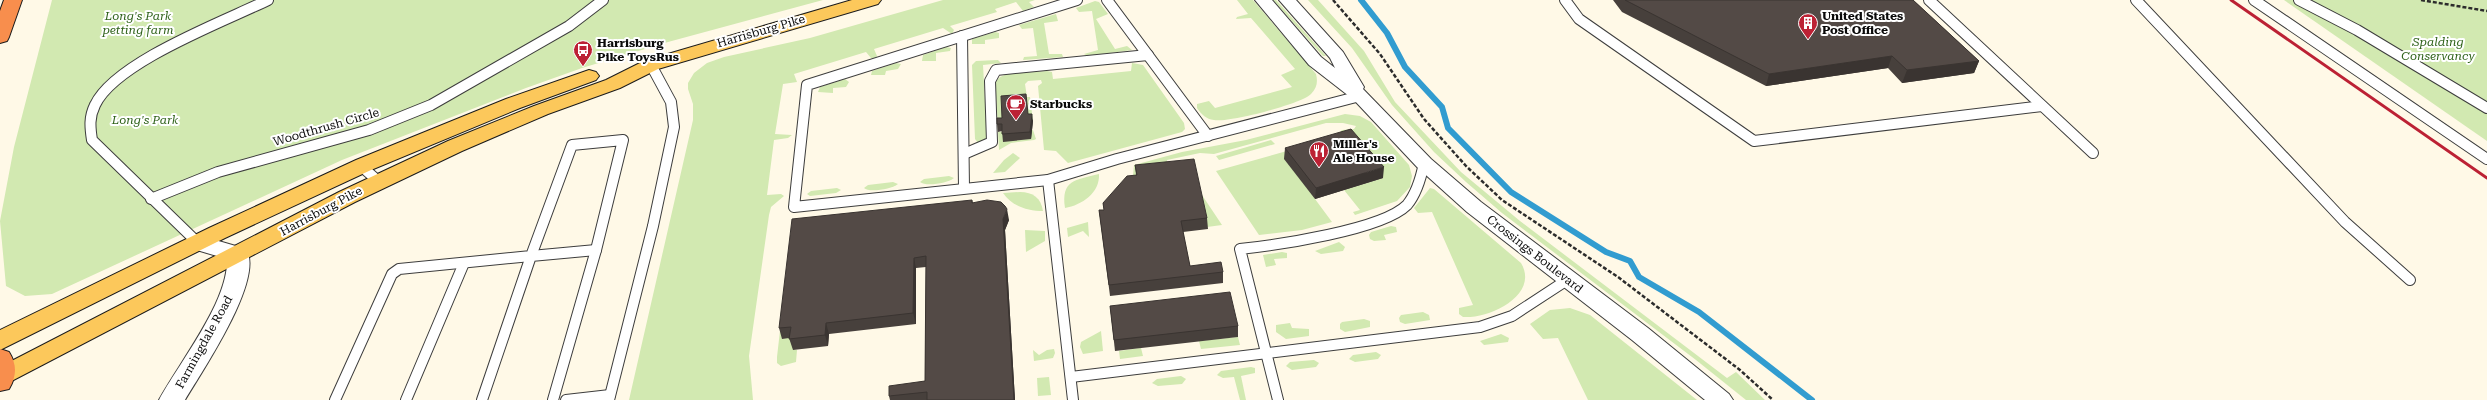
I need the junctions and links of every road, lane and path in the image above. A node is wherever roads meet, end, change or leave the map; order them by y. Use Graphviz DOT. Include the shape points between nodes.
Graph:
graph roads {
  1 [pos="13,0"];
  2 [pos="268,0"];
  3 [pos="603,0"];
  4 [pos="872,0"];
  5 [pos="1077,0"];
  6 [pos="1107,0"];
  7 [pos="1263,0"];
  8 [pos="1287,0"];
  9 [pos="1333,0"];
  10 [pos="1565,0"];
  11 [pos="1929,0"];
  12 [pos="2136,0"];
  13 [pos="2254,0"];
  14 [pos="2299,0"];
  15 [pos="2421,0"];
  16 [pos="2487,11"];
  17 [pos="962,36"];
  18 [pos="0,37"];
  19 [pos="1148,55"];
  20 [pos="651,64"];
  21 [pos="1360,96"];
  22 [pos="2042,106"];
  23 [pos="2487,108"];
  24 [pos="1208,136"];
  25 [pos="2093,153"];
  26 [pos="964,154"];
  27 [pos="2487,159"];
  28 [pos="1424,163"];
  29 [pos="360,165"];
  30 [pos="1048,180"];
  31 [pos="378,181"];
  32 [pos="964,188"];
  33 [pos="151,199"];
  34 [pos="198,243"];
  35 [pos="596,250"];
  36 [pos="238,254"];
  37 [pos="532,256"];
  38 [pos="464,263"];
  39 [pos="1567,280"];
  40 [pos="2410,280"];
  41 [pos="0,341"];
  42 [pos="1266,352"];
  43 [pos="1,374"];
  44 [pos="1071,377"];
  45 [pos="609,397"];
  46 [pos="172,400"];
  47 [pos="335,400"];
  48 [pos="406,400"];
  49 [pos="482,400"];
  50 [pos="553,400"];
  51 [pos="566,400"];
  52 [pos="1073,400"];
  53 [pos="1278,400"];
  54 [pos="1721,400"];
  55 [pos="1773,400"];
  1 -- 18 [label="highway"];
  2 -- 33 [label="lane" via="144,62 111,86 95,104 89,123 92,140"];
  3 -- 33 [label="lane, Woodthrush Circle" via="569,26 431,105 362,132 218,172"];
  4 -- 20 [label="main road, Harrisburg Pike"];
  5 -- 17 [label="lane"];
  6 -- 19 [label="lane"];
  7 -- 21 [label="street, Crossings Boulevard" via="1315,62"];
  8 -- 21 [label="street, Crossings Boulevard" via="1337,56"];
  9 -- 55 [label="path" via="1380,54 1424,119 1466,166 1502,200 1546,232 1618,277 1740,370"];
  10 -- 22 [label="lane" via="1579,19 1754,141"];
  11 -- 22 [label="lane"];
  12 -- 40 [label="lane" via="2345,222"];
  13 -- 27 [label="lane"];
  14 -- 23 [label="lane" via="2363,34"];
  15 -- 16 [label="path"];
  17 -- 26 [label="lane"];
  17 -- 32 [label="lane" via="807,86 794,207"];
  19 -- 24 [label="lane"];
  19 -- 26 [label="lane" via="999,69 991,76 992,142"];
  20 -- 29 [label="main road, Harrisburg Pike" via="604,71 454,125"];
  20 -- 31 [label="main road, Harrisburg Pike" via="613,84 503,125"];
  20 -- 45 [label="lane" via="671,100 674,127 653,226"];
  21 -- 24 [label="lane"];
  21 -- 28 [label="street, Crossings Boulevard"];
  22 -- 25 [label="lane"];
  24 -- 30 [label="lane"];
  26 -- 32 [label="lane"];
  28 -- 39 [label="street, Crossings Boulevard"];
  28 -- 42 [label="lane" via="1418,189 1401,209 1370,223 1326,236 1295,243 1240,249"];
  29 -- 31 [label="lane"];
  29 -- 34 [label="main road, Harrisburg Pike"];
  30 -- 32 [label="lane"];
  30 -- 44 [label="lane"];
  31 -- 36 [label="main road, Harrisburg Pike"];
  33 -- 34 [label="lane"];
  34 -- 36 [label="street"];
  34 -- 41 [label="main road, Harrisburg Pike"];
  35 -- 37 [label="lane"];
  35 -- 37 [label="lane" via="623,140 572,145"];
  35 -- 50 [label="lane"];
  36 -- 43 [label="main road, Harrisburg Pike"];
  36 -- 46 [label="street, Farmingdale Road" via="240,267 230,299"];
  37 -- 38 [label="lane"];
  37 -- 49 [label="lane"];
  38 -- 47 [label="lane" via="399,269 392,274"];
  38 -- 48 [label="lane"];
  39 -- 42 [label="lane" via="1512,316 1492,324"];
  39 -- 54 [label="street, Crossings Boulevard" via="1640,334"];
  42 -- 44 [label="lane"];
  42 -- 53 [label="lane"];
  44 -- 52 [label="lane"];
  45 -- 51 [label="lane"];
}
